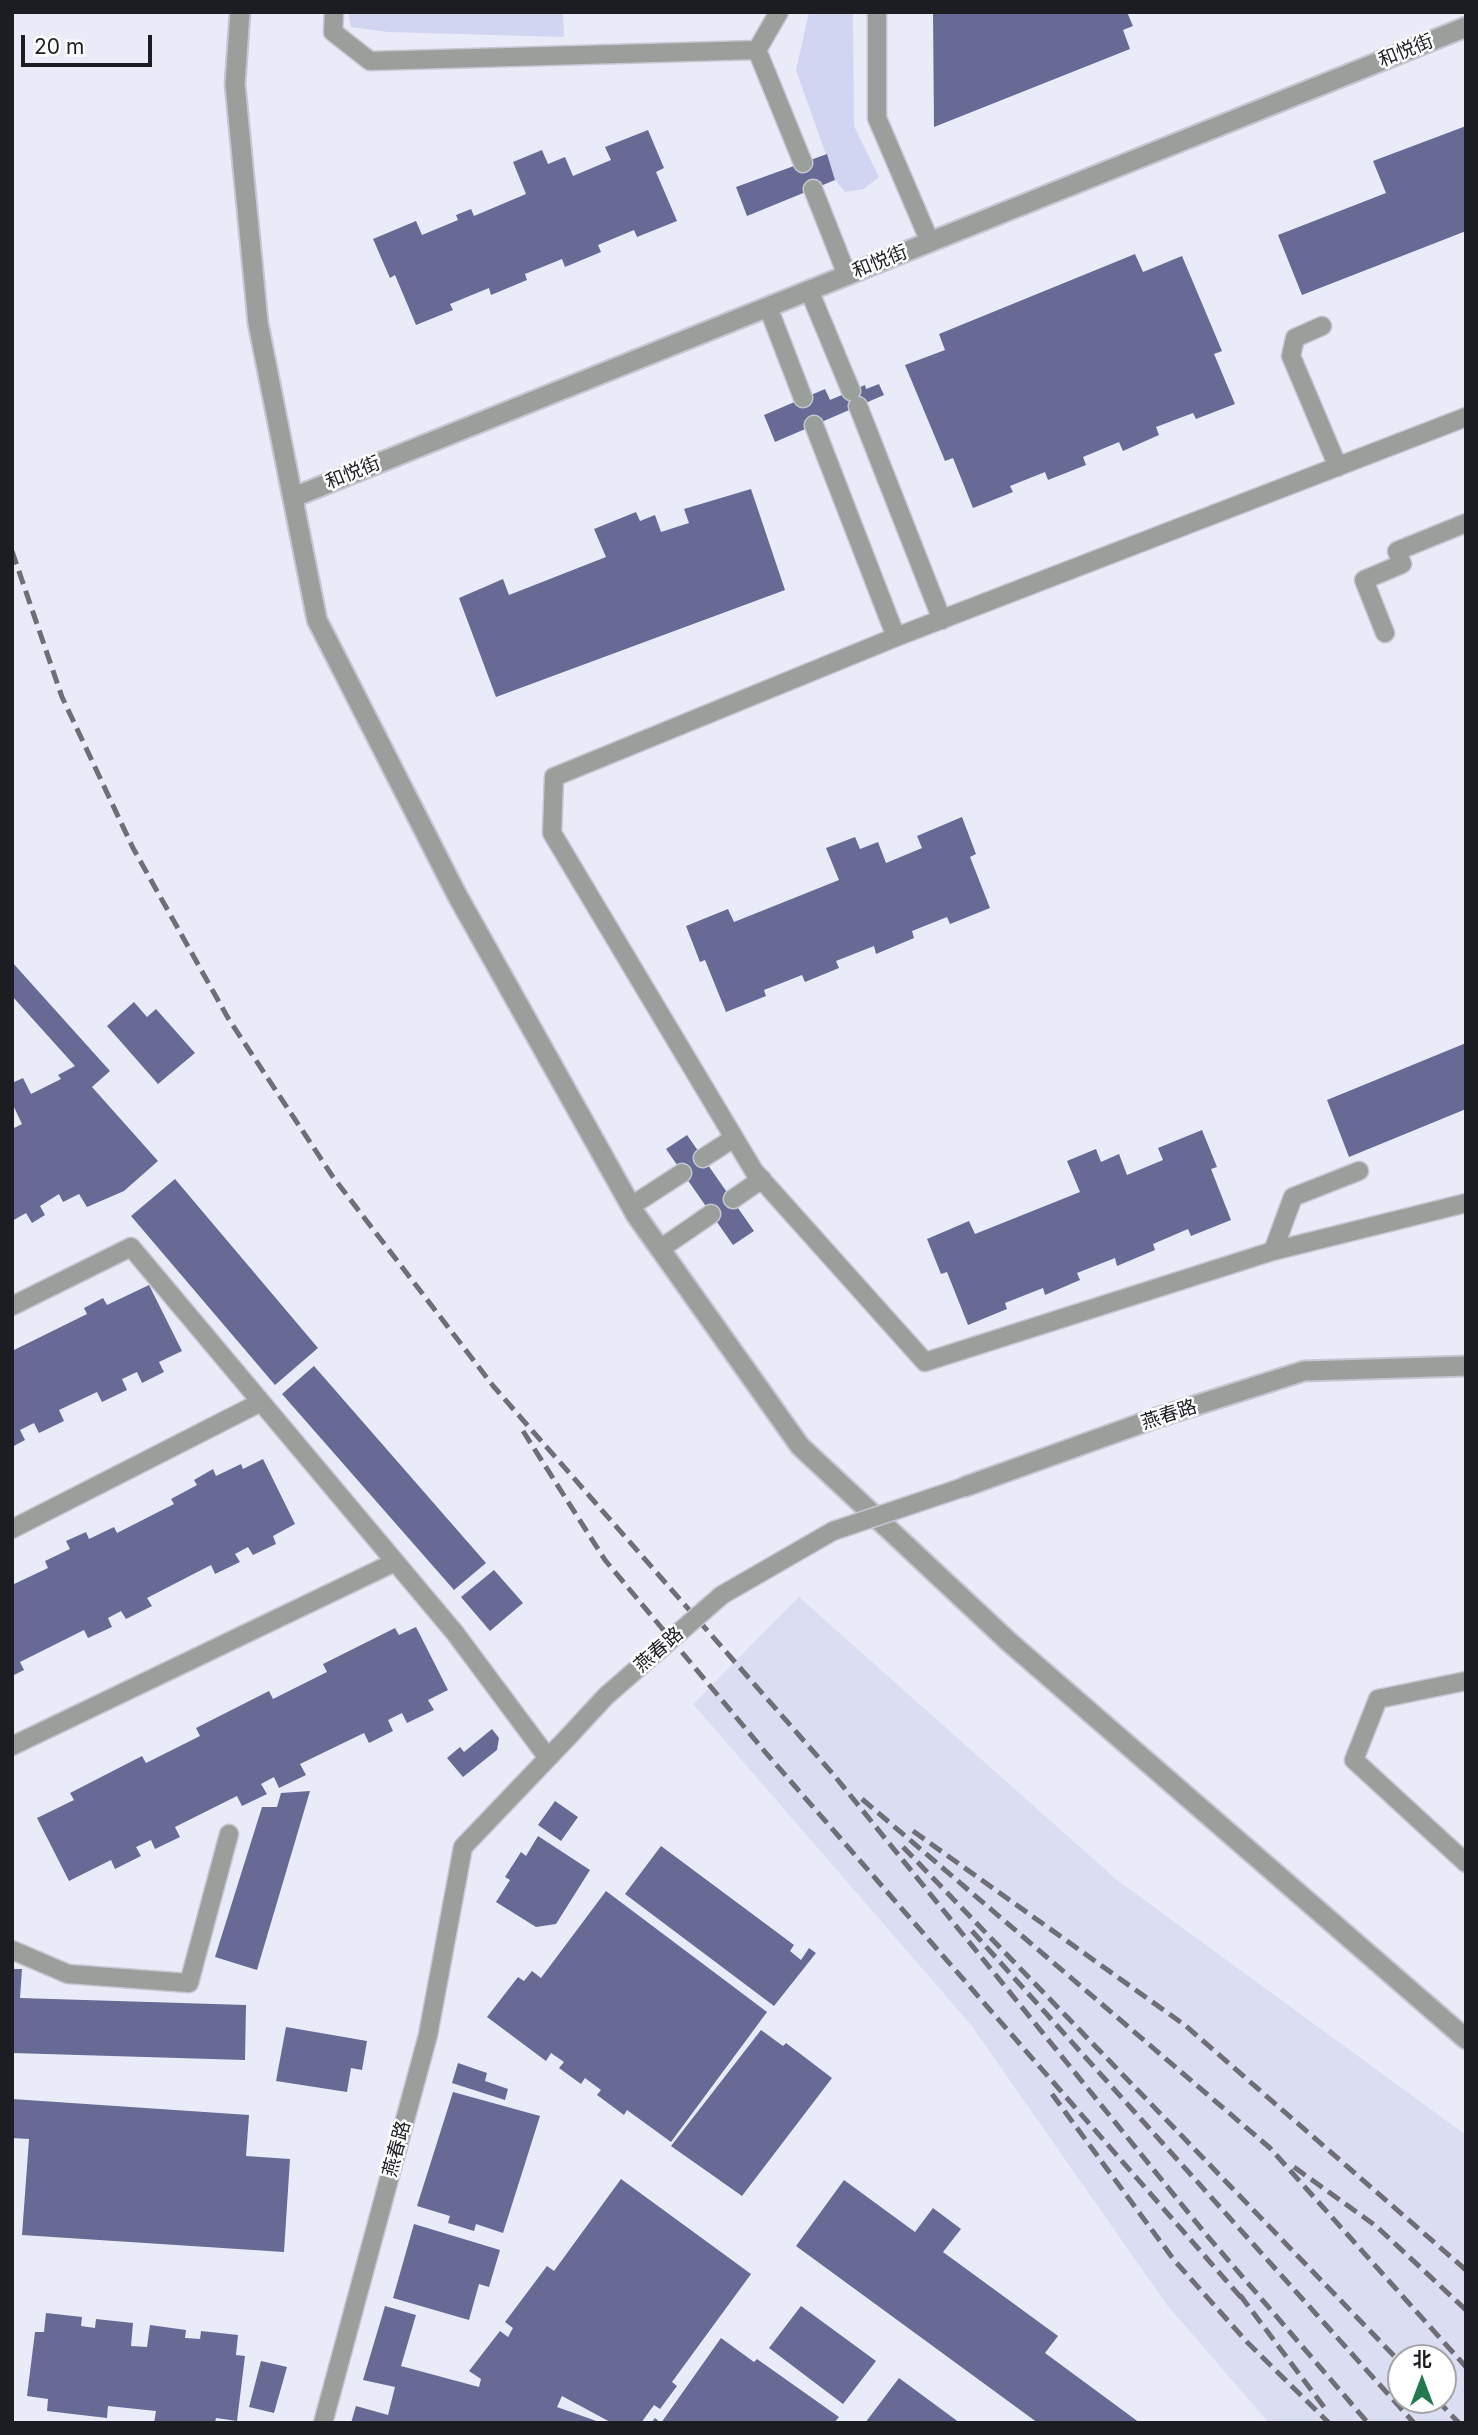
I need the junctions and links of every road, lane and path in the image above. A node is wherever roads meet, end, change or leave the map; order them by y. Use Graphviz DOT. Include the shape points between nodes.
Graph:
graph roads {
  1 [pos="240,12"];
  2 [pos="334,12"];
  3 [pos="779,12"];
  4 [pos="877,12"];
  5 [pos="1466,27"];
  6 [pos="757,50"];
  7 [pos="803,163"];
  8 [pos="813,189"];
  9 [pos="930,242"];
  10 [pos="847,275"];
  11 [pos="810,290"];
  12 [pos="768,307"];
  13 [pos="1322,326"];
  14 [pos="803,398"];
  15 [pos="1466,417"];
  16 [pos="814,425"];
  17 [pos="1338,467"];
  18 [pos="294,496"];
  19 [pos="1466,523"];
  20 [pos="942,620"];
  21 [pos="1385,633"];
  22 [pos="895,637"];
  23 [pos="734,1138"];
  24 [pos="703,1158"];
  25 [pos="1359,1171"];
  26 [pos="682,1172"];
  27 [pos="762,1179"];
  28 [pos="733,1199"];
  29 [pos="1466,1203"];
  30 [pos="631,1206"];
  31 [pos="711,1214"];
  32 [pos="660,1249"];
  33 [pos="1273,1251"];
  34 [pos="12,1306"];
  35 [pos="1466,1366"];
  36 [pos="261,1402"];
  37 [pos="964,1487"];
  38 [pos="12,1529"];
  39 [pos="395,1562"];
  40 [pos="1466,1681"];
  41 [pos="12,1746"];
  42 [pos="548,1758"];
  43 [pos="229,1834"];
  44 [pos="1466,1863"];
  45 [pos="12,1950"];
  46 [pos="1466,2039"];
  47 [pos="323,2423"];
  1 -- 18 [label="street" via="235,84 258,323"];
  2 -- 6 [label="lane" via="333,32 370,61"];
  3 -- 6 [label="lane"];
  4 -- 9 [label="lane" via="877,118"];
  5 -- 9 [label="street, 和悦街"];
  6 -- 7 [label="lane"];
  8 -- 10 [label="lane"];
  9 -- 10 [label="street, 和悦街"];
  10 -- 11 [label="street, 和悦街"];
  11 -- 12 [label="street, 和悦街"];
  11 -- 20 [label="lane"];
  12 -- 14 [label="lane"];
  12 -- 18 [label="street, 和悦街"];
  13 -- 17 [label="lane" via="1295,338 1291,356"];
  15 -- 17 [label="lane"];
  16 -- 22 [label="lane"];
  17 -- 20 [label="lane"];
  18 -- 30 [label="street" via="317,620 457,895"];
  19 -- 21 [label="lane" via="1396,551 1402,564 1364,580"];
  20 -- 22 [label="lane"];
  22 -- 23 [label="lane" via="554,777 552,834"];
  23 -- 24 [label="lane"];
  23 -- 27 [label="lane"];
  25 -- 33 [label="lane" via="1293,1196"];
  26 -- 30 [label="lane"];
  27 -- 28 [label="lane"];
  27 -- 33 [label="lane" via="925,1362"];
  29 -- 33 [label="lane"];
  30 -- 32 [label="street"];
  31 -- 32 [label="lane"];
  32 -- 46 [label="street" via="800,1446 1008,1641"];
  34 -- 36 [label="lane" via="131,1247"];
  35 -- 37 [label="street, 燕春路" via="1304,1371"];
  36 -- 38 [label="lane"];
  36 -- 39 [label="lane"];
  37 -- 42 [label="lane, 燕春路, bridge" via="833,1531 722,1595 606,1696"];
  39 -- 41 [label="lane"];
  39 -- 42 [label="lane" via="455,1633"];
  40 -- 44 [label="lane" via="1378,1699 1354,1760"];
  42 -- 47 [label="lane, 燕春路" via="463,1847 428,2035"];
  43 -- 45 [label="lane" via="189,1983 68,1975"];
}
